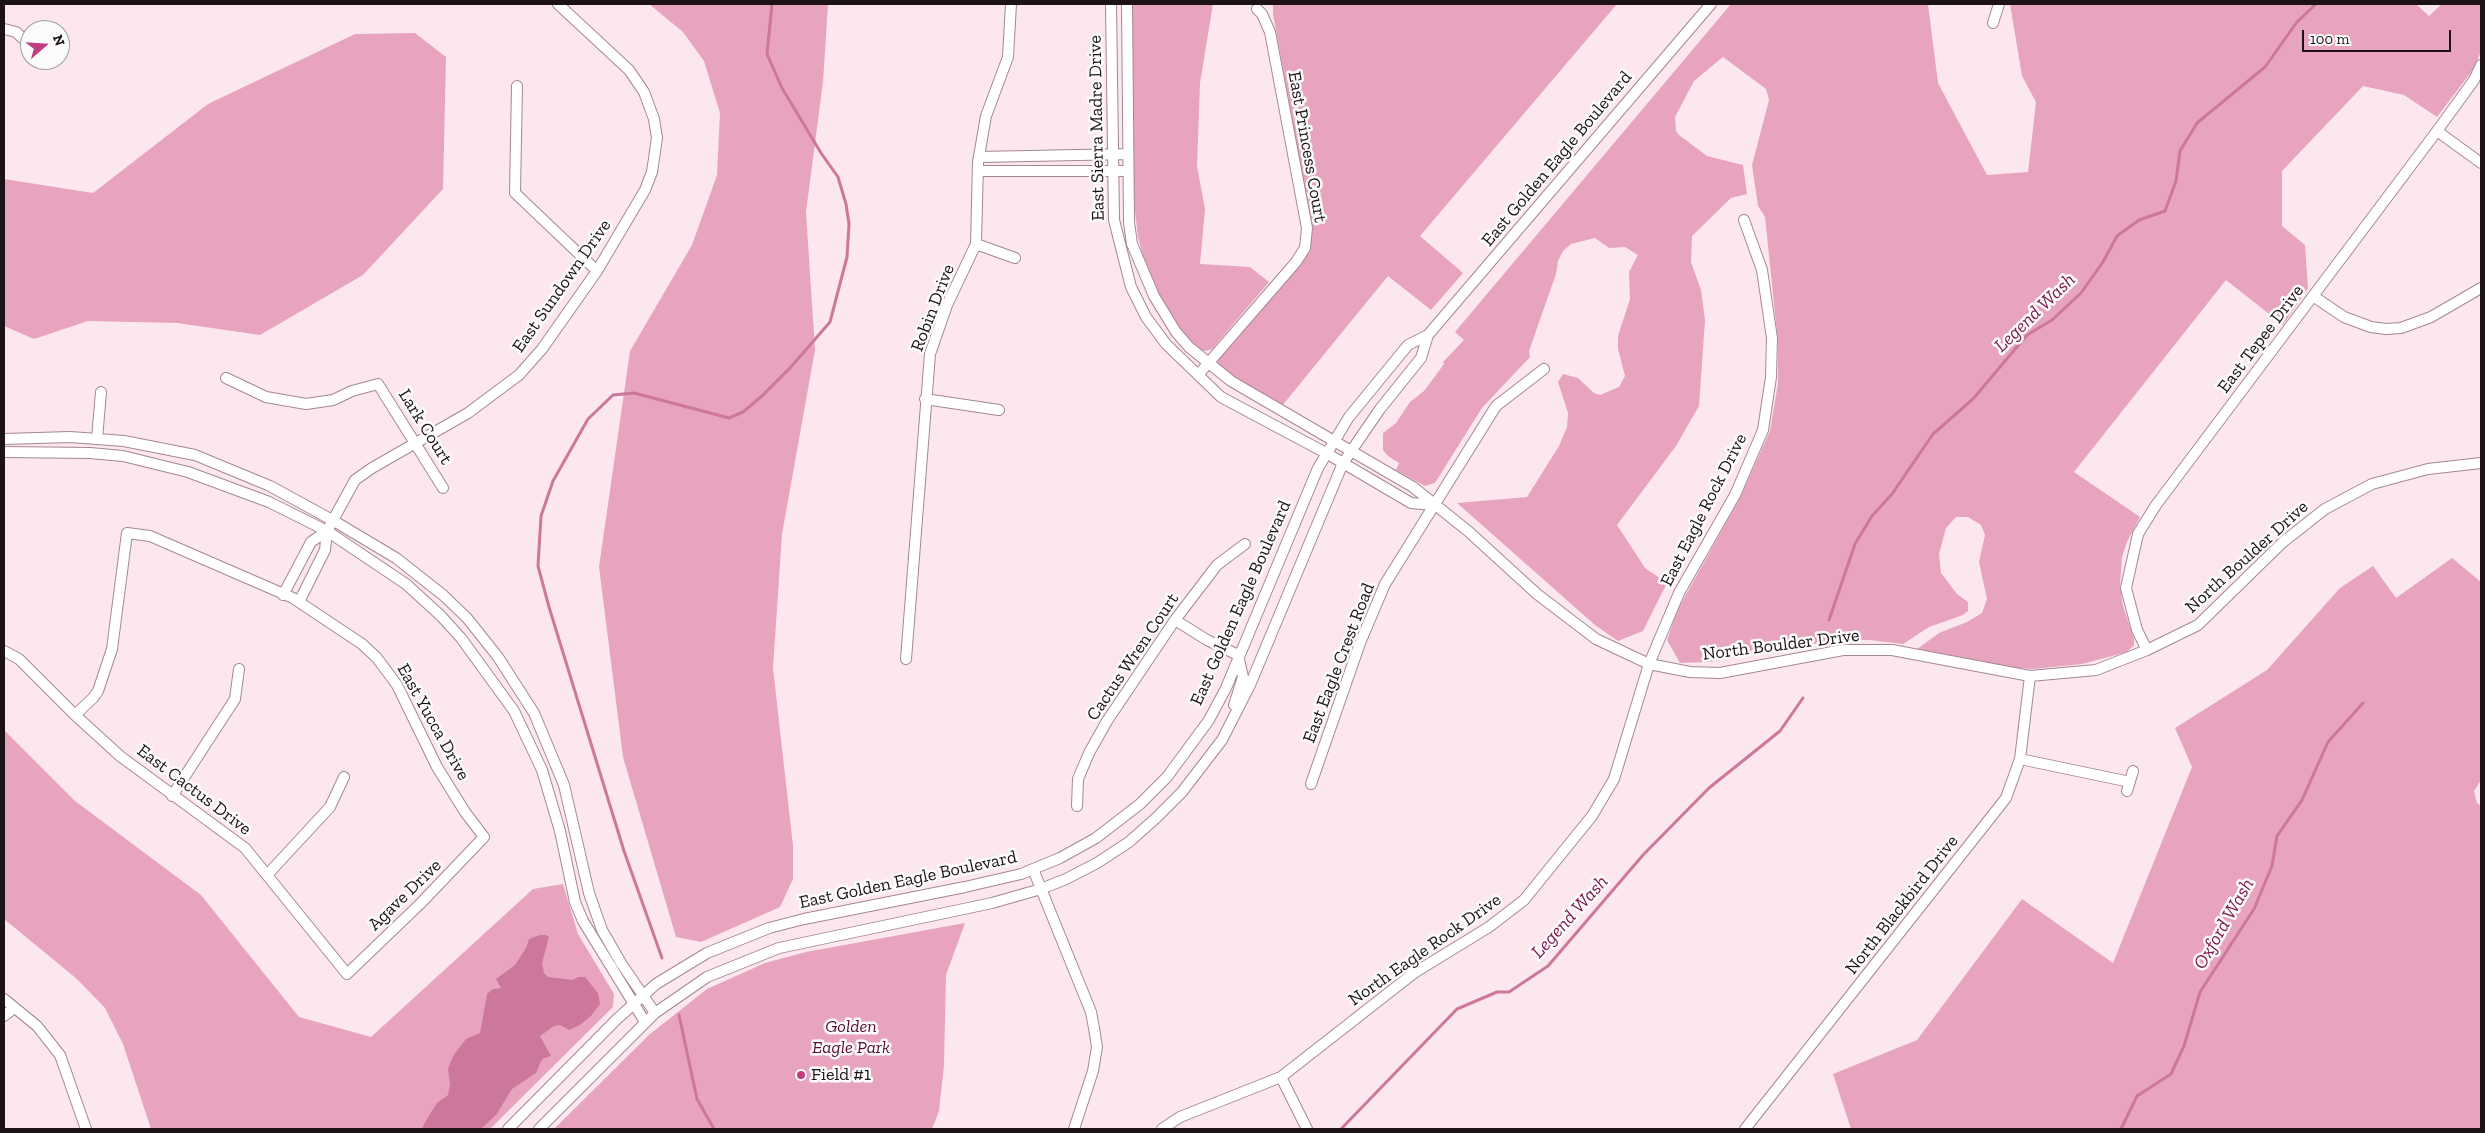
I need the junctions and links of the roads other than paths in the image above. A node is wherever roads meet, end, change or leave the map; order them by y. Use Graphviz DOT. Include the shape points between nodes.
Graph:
graph roads {
  1 [pos="558,4"];
  2 [pos="1011,4"];
  3 [pos="1111,4"];
  4 [pos="1127,4"];
  5 [pos="1711,4"];
  6 [pos="1998,4"];
  7 [pos="1257,9"];
  8 [pos="1993,22"];
  9 [pos="4,29"];
  10 [pos="20,36"];
  11 [pos="2481,66"];
  12 [pos="518,86"];
  13 [pos="2437,131"];
  14 [pos="1112,154"];
  15 [pos="1128,154"];
  16 [pos="979,157"];
  17 [pos="2481,163"];
  18 [pos="978,171"];
  19 [pos="1128,171"];
  20 [pos="1113,172"];
  21 [pos="1744,220"];
  22 [pos="976,244"];
  23 [pos="1015,258"];
  24 [pos="597,271"];
  25 [pos="2481,288"];
  26 [pos="2313,296"];
  27 [pos="1428,335"];
  28 [pos="1208,362"];
  29 [pos="1544,369"];
  30 [pos="1198,375"];
  31 [pos="226,378"];
  32 [pos="101,392"];
  33 [pos="925,399"];
  34 [pos="999,410"];
  35 [pos="4,439"];
  36 [pos="97,439"];
  37 [pos="1334,441"];
  38 [pos="418,444"];
  39 [pos="4,452"];
  40 [pos="1351,452"];
  41 [pos="1326,453"];
  42 [pos="1343,463"];
  43 [pos="2481,464"];
  44 [pos="443,488"];
  45 [pos="1433,505"];
  46 [pos="334,520"];
  47 [pos="327,531"];
  48 [pos="1245,544"];
  49 [pos="283,595"];
  50 [pos="299,602"];
  51 [pos="1176,620"];
  52 [pos="4,650"];
  53 [pos="2147,650"];
  54 [pos="1238,655"];
  55 [pos="906,659"];
  56 [pos="1649,664"];
  57 [pos="239,669"];
  58 [pos="2030,676"];
  59 [pos="74,715"];
  60 [pos="1222,740"];
  61 [pos="2020,759"];
  62 [pos="2133,771"];
  63 [pos="344,777"];
  64 [pos="1614,780"];
  65 [pos="1311,784"];
  66 [pos="172,796"];
  67 [pos="1077,806"];
  68 [pos="484,837"];
  69 [pos="1033,869"];
  70 [pos="267,875"];
  71 [pos="1041,889"];
  72 [pos="347,974"];
  73 [pos="643,996"];
  74 [pos="4,999"];
  75 [pos="633,1005"];
  76 [pos="14,1008"];
  77 [pos="655,1012"];
  78 [pos="4,1016"];
  79 [pos="645,1022"];
  80 [pos="1281,1076"];
  81 [pos="86,1129"];
  82 [pos="508,1129"];
  83 [pos="539,1129"];
  84 [pos="1074,1129"];
  85 [pos="1162,1129"];
  86 [pos="1307,1129"];
  87 [pos="1745,1129"];
  1 -- 24 [label="street, East Sundown Drive" via="629,70 644,92 657,138 652,172 645,190"];
  2 -- 16 [label="street, Robin Drive" via="1008,57 986,116"];
  3 -- 14 [label="street, East Sierra Madre Drive"];
  4 -- 15 [label="street, East Sierra Madre Drive"];
  5 -- 27 [label="street, East Golden Eagle Boulevard"];
  6 -- 8 [label="street"];
  7 -- 28 [label="street, East Princess Court" via="1270,32 1307,228 1304,248 1296,262"];
  9 -- 10 [label="street"];
  11 -- 13 [label="street, East Tepee Drive"];
  12 -- 24 [label="street" via="515,194"];
  13 -- 17 [label="street"];
  13 -- 26 [label="street, East Tepee Drive"];
  14 -- 15 [label="street"];
  14 -- 16 [label="street"];
  14 -- 20 [label="street, East Sierra Madre Drive"];
  15 -- 19 [label="street, East Sierra Madre Drive"];
  16 -- 18 [label="street, Robin Drive"];
  18 -- 20 [label="street"];
  18 -- 22 [label="street, Robin Drive"];
  19 -- 20 [label="street"];
  19 -- 28 [label="street, East Sierra Madre Drive" via="1128,222 1132,244 1145,277 1176,332"];
  20 -- 30 [label="street, East Sierra Madre Drive" via="1114,220 1131,287 1146,317 1161,337"];
  21 -- 56 [label="street, East Eagle Rock Drive" via="1762,270 1772,338 1764,430 1735,494 1679,594"];
  22 -- 23 [label="street"];
  22 -- 33 [label="street, Robin Drive" via="947,305 930,354"];
  24 -- 38 [label="street, East Sundown Drive" via="542,349 519,375 468,413"];
  25 -- 26 [label="street" via="2431,317 2401,328 2386,329 2344,317"];
  26 -- 53 [label="street, East Tepee Drive" via="2156,505 2138,534 2126,588 2137,630"];
  27 -- 37 [label="street, East Golden Eagle Boulevard" via="1408,345 1349,417"];
  27 -- 40 [label="street, East Golden Eagle Boulevard" via="1422,358 1380,409"];
  28 -- 30 [label="street, East Princess Court"];
  28 -- 37 [label="street, East Sierra Madre Drive" via="1231,381"];
  29 -- 45 [label="street, East Eagle Crest Road" via="1496,406"];
  30 -- 41 [label="street, East Sierra Madre Drive" via="1222,396"];
  31 -- 38 [label="street, Lark Court" via="266,396 306,404 332,400 378,384"];
  32 -- 36 [label="street"];
  33 -- 34 [label="street"];
  33 -- 55 [label="street, Robin Drive"];
  35 -- 36 [label="street"];
  36 -- 46 [label="street" via="133,442 195,455 270,486"];
  37 -- 40 [label="street, North Boulder Drive"];
  37 -- 41 [label="street, East Golden Eagle Boulevard"];
  38 -- 44 [label="street, Lark Court"];
  38 -- 46 [label="street, East Sundown Drive" via="355,480"];
  39 -- 47 [label="street" via="123,456 188,472 260,499"];
  40 -- 42 [label="street, East Golden Eagle Boulevard"];
  40 -- 45 [label="street, North Boulder Drive" via="1413,487"];
  41 -- 42 [label="street, North Boulder Drive"];
  41 -- 54 [label="street, East Golden Eagle Boulevard"];
  42 -- 45 [label="street, North Boulder Drive" via="1411,502"];
  42 -- 60 [label="street, East Golden Eagle Boulevard" via="1250,686"];
  43 -- 53 [label="street, North Boulder Drive" via="2428,469 2372,484 2325,509 2283,542 2198,625"];
  45 -- 56 [label="street, North Boulder Drive" via="1537,594 1596,639"];
  45 -- 65 [label="street, East Eagle Crest Road" via="1386,584 1360,642"];
  46 -- 47 [label="street, East Sundown Drive"];
  46 -- 73 [label="street" via="396,558 444,595 483,637 520,690 541,729 564,785 589,893 602,930"];
  47 -- 49 [label="street" via="311,542"];
  47 -- 50 [label="street" via="326,550"];
  47 -- 75 [label="street" via="406,584 441,616 484,667 514,711 542,770 583,921"];
  48 -- 51 [label="street, Cactus Wren Court" via="1217,565"];
  49 -- 50 [label="street, East Yucca Drive"];
  49 -- 59 [label="street, East Yucca Drive" via="169,543 127,533 112,649 98,691"];
  50 -- 68 [label="street, East Yucca Drive" via="362,644 377,658 397,685 444,779"];
  51 -- 54 [label="street"];
  51 -- 67 [label="street, Cactus Wren Court" via="1107,720 1088,754 1078,779"];
  52 -- 59 [label="street, East Cactus Drive" via="19,658"];
  53 -- 58 [label="street, North Boulder Drive" via="2096,670"];
  54 -- 60 [label="street" via="1243,677"];
  54 -- 69 [label="street, East Golden Eagle Boulevard" via="1209,720 1167,777 1140,804 1096,838"];
  56 -- 58 [label="street, North Boulder Drive" via="1690,672 1720,673 1843,650 1892,650"];
  56 -- 64 [label="street, East Eagle Rock Drive"];
  57 -- 66 [label="street" via="235,699"];
  58 -- 61 [label="street, North Blackbird Drive"];
  59 -- 66 [label="street, East Cactus Drive"];
  60 -- 71 [label="street, East Golden Eagle Boulevard" via="1182,792 1129,842 1066,880"];
  61 -- 62 [label="street" via="2128,786"];
  61 -- 87 [label="street, North Blackbird Drive" via="2006,798"];
  63 -- 70 [label="street" via="330,807"];
  64 -- 80 [label="street, North Eagle Rock Drive" via="1592,816 1524,900 1489,928 1414,973"];
  66 -- 70 [label="street, East Cactus Drive" via="245,848"];
  68 -- 72 [label="street, Agave Drive"];
  69 -- 71 [label="street"];
  69 -- 73 [label="street, East Golden Eagle Boulevard" via="966,887 769,928 708,953 656,984"];
  70 -- 72 [label="street, East Cactus Drive"];
  71 -- 77 [label="street, East Golden Eagle Boulevard" via="992,903 779,948 707,977"];
  71 -- 84 [label="street" via="1090,1012 1097,1047 1094,1071"];
  73 -- 75 [label="street, East Golden Eagle Boulevard"];
  73 -- 77 [label="street"];
  74 -- 76 [label="street"];
  75 -- 79 [label="street"];
  75 -- 82 [label="street, East Golden Eagle Boulevard"];
  76 -- 78 [label="street"];
  76 -- 81 [label="street" via="37,1026 60,1055"];
  77 -- 79 [label="street, East Golden Eagle Boulevard"];
  79 -- 83 [label="street, East Golden Eagle Boulevard"];
  80 -- 85 [label="street, North Eagle Rock Drive" via="1180,1117"];
  80 -- 86 [label="street"];
}
